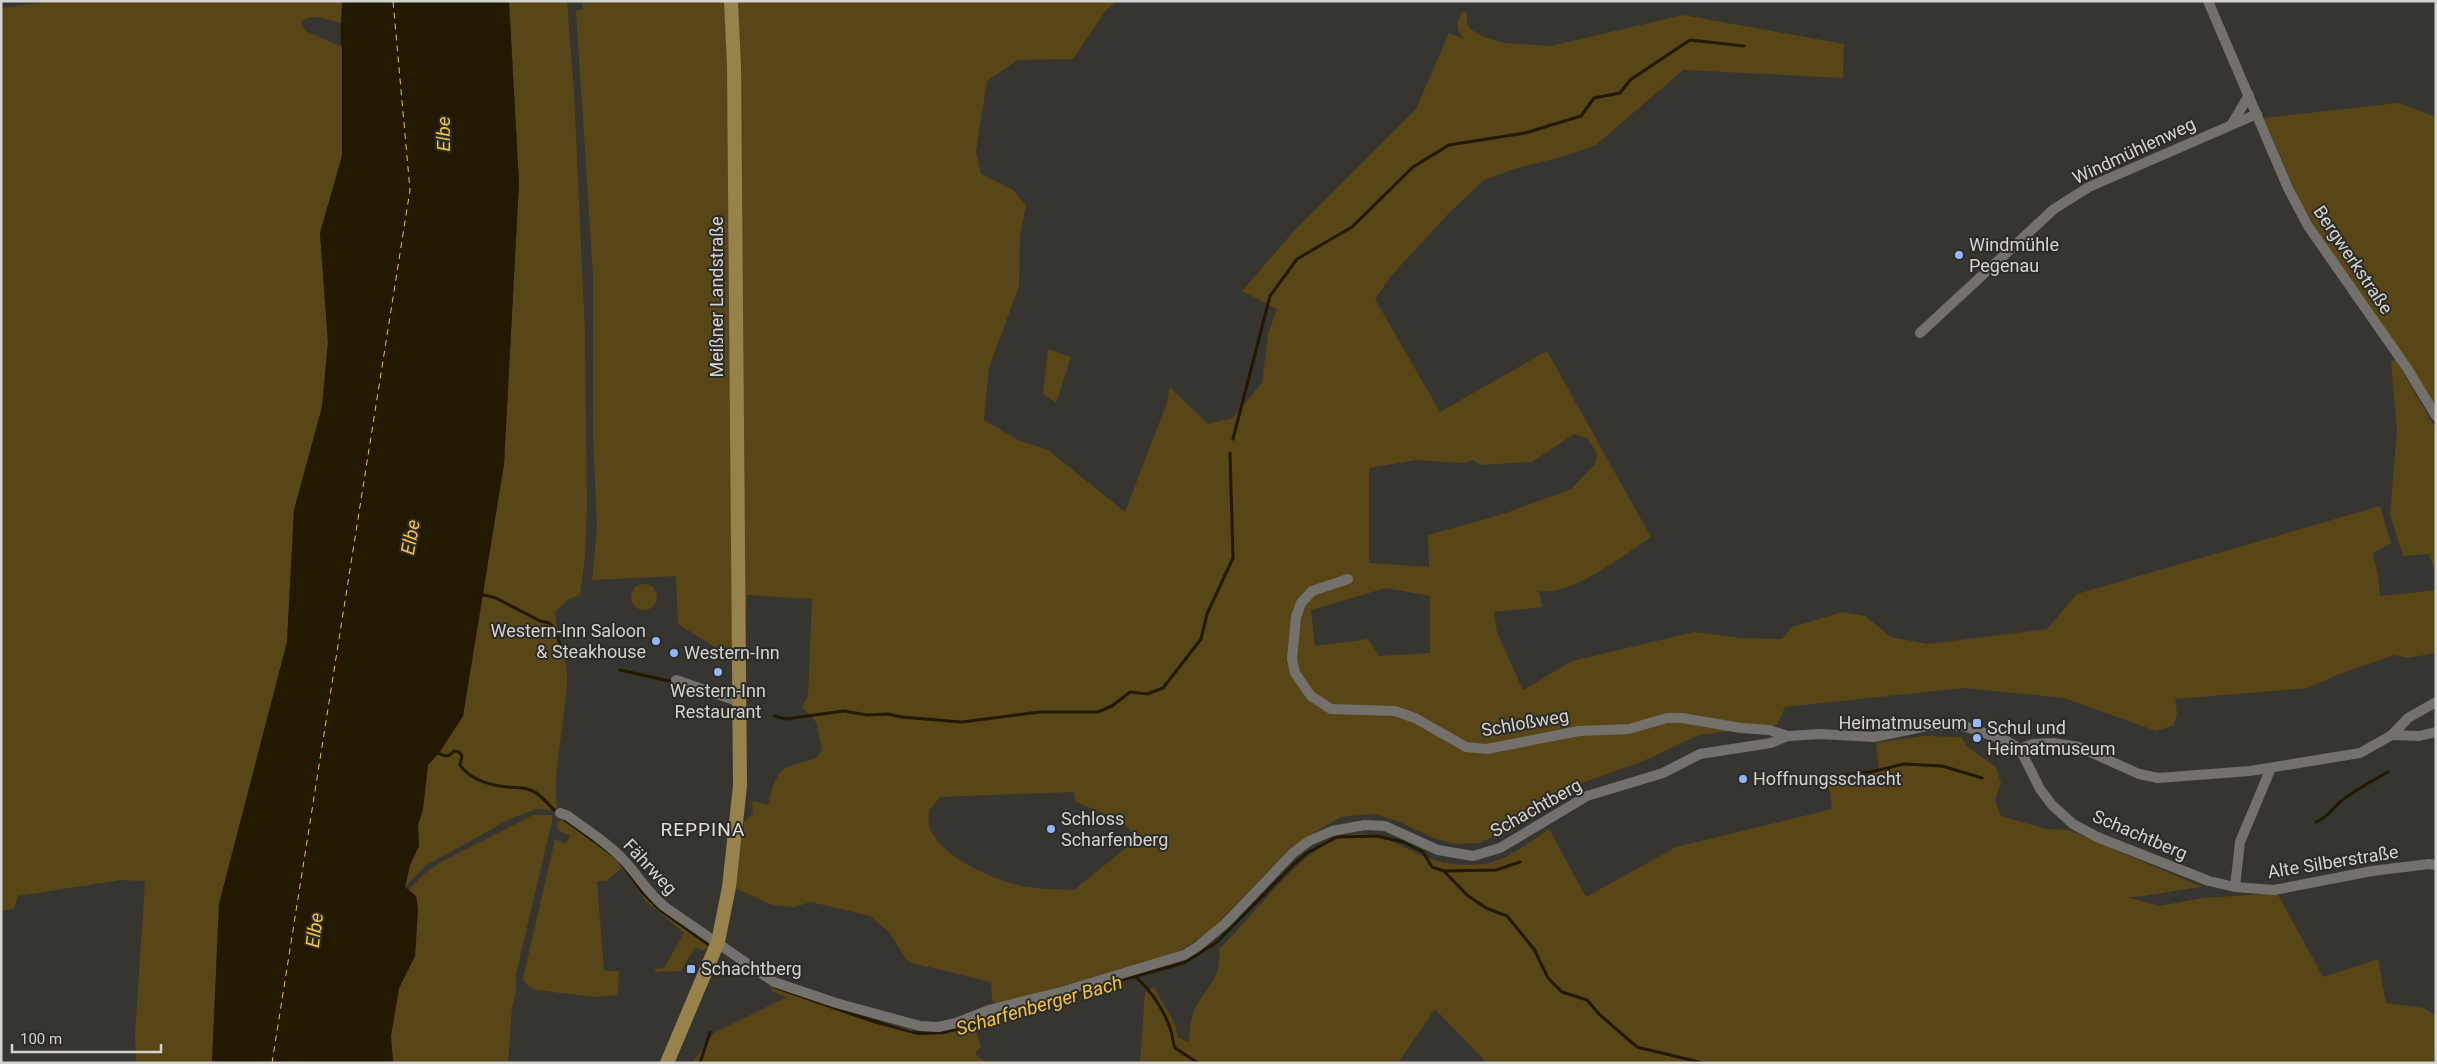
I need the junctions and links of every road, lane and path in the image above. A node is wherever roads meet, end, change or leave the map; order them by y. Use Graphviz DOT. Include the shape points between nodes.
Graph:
graph roads {
  1 [pos="731,1"];
  2 [pos="2208,1"];
  3 [pos="2249,95"];
  4 [pos="2257,114"];
  5 [pos="2232,124"];
  6 [pos="1920,333"];
  7 [pos="2436,416"];
  8 [pos="1348,579"];
  9 [pos="676,680"];
  10 [pos="740,702"];
  11 [pos="2436,702"];
  12 [pos="2436,732"];
  13 [pos="2392,735"];
  14 [pos="1788,736"];
  15 [pos="2020,749"];
  16 [pos="2271,768"];
  17 [pos="560,813"];
  18 [pos="2436,865"];
  19 [pos="2235,887"];
  20 [pos="716,947"];
  21 [pos="667,1063"];
  1 -- 10 [label="main road, Meißner Landstraße"];
  2 -- 3 [label="street, Bergwerkstraße"];
  3 -- 4 [label="street, Bergwerkstraße"];
  3 -- 5 [label="street"];
  4 -- 5 [label="street, Windmühlenweg"];
  4 -- 7 [label="street, Bergwerkstraße" via="2308,226 2407,368"];
  5 -- 6 [label="street, Windmühlenweg" via="2096,184 2054,209"];
  8 -- 14 [label="street, Schloßweg" via="1312,590 1301,603 1296,617 1292,659 1295,673 1311,696 1331,709 1395,711 1415,718 1466,748 1487,749 1579,730 1629,729 1667,718 1769,730"];
  9 -- 10 [label="street"];
  10 -- 20 [label="main road, Meißner Landstraße" via="737,830"];
  11 -- 13 [label="street" via="2408,718"];
  12 -- 13 [label="street" via="2419,736"];
  13 -- 16 [label="street" via="2360,752"];
  14 -- 15 [label="street, Schachtberg" via="1874,737 1932,725 1964,726"];
  14 -- 20 [label="street, Schachtberg" via="1771,744 1700,754 1662,773 1587,796 1500,848 1473,856 1438,850 1385,826 1365,825 1332,831 1293,853 1226,923 1184,955 947,1025 903,1023 787,988"];
  15 -- 16 [label="street" via="2033,744 2054,743 2079,747 2139,774 2158,778"];
  15 -- 19 [label="street, Schachtberg" via="2040,789 2073,824 2209,881"];
  16 -- 19 [label="street" via="2240,842"];
  17 -- 20 [label="street, Fährweg" via="612,850 664,908"];
  18 -- 19 [label="street, Alte Silberstraße" via="2372,871 2274,890"];
  20 -- 21 [label="main road, Meißner Landstraße"];
}
